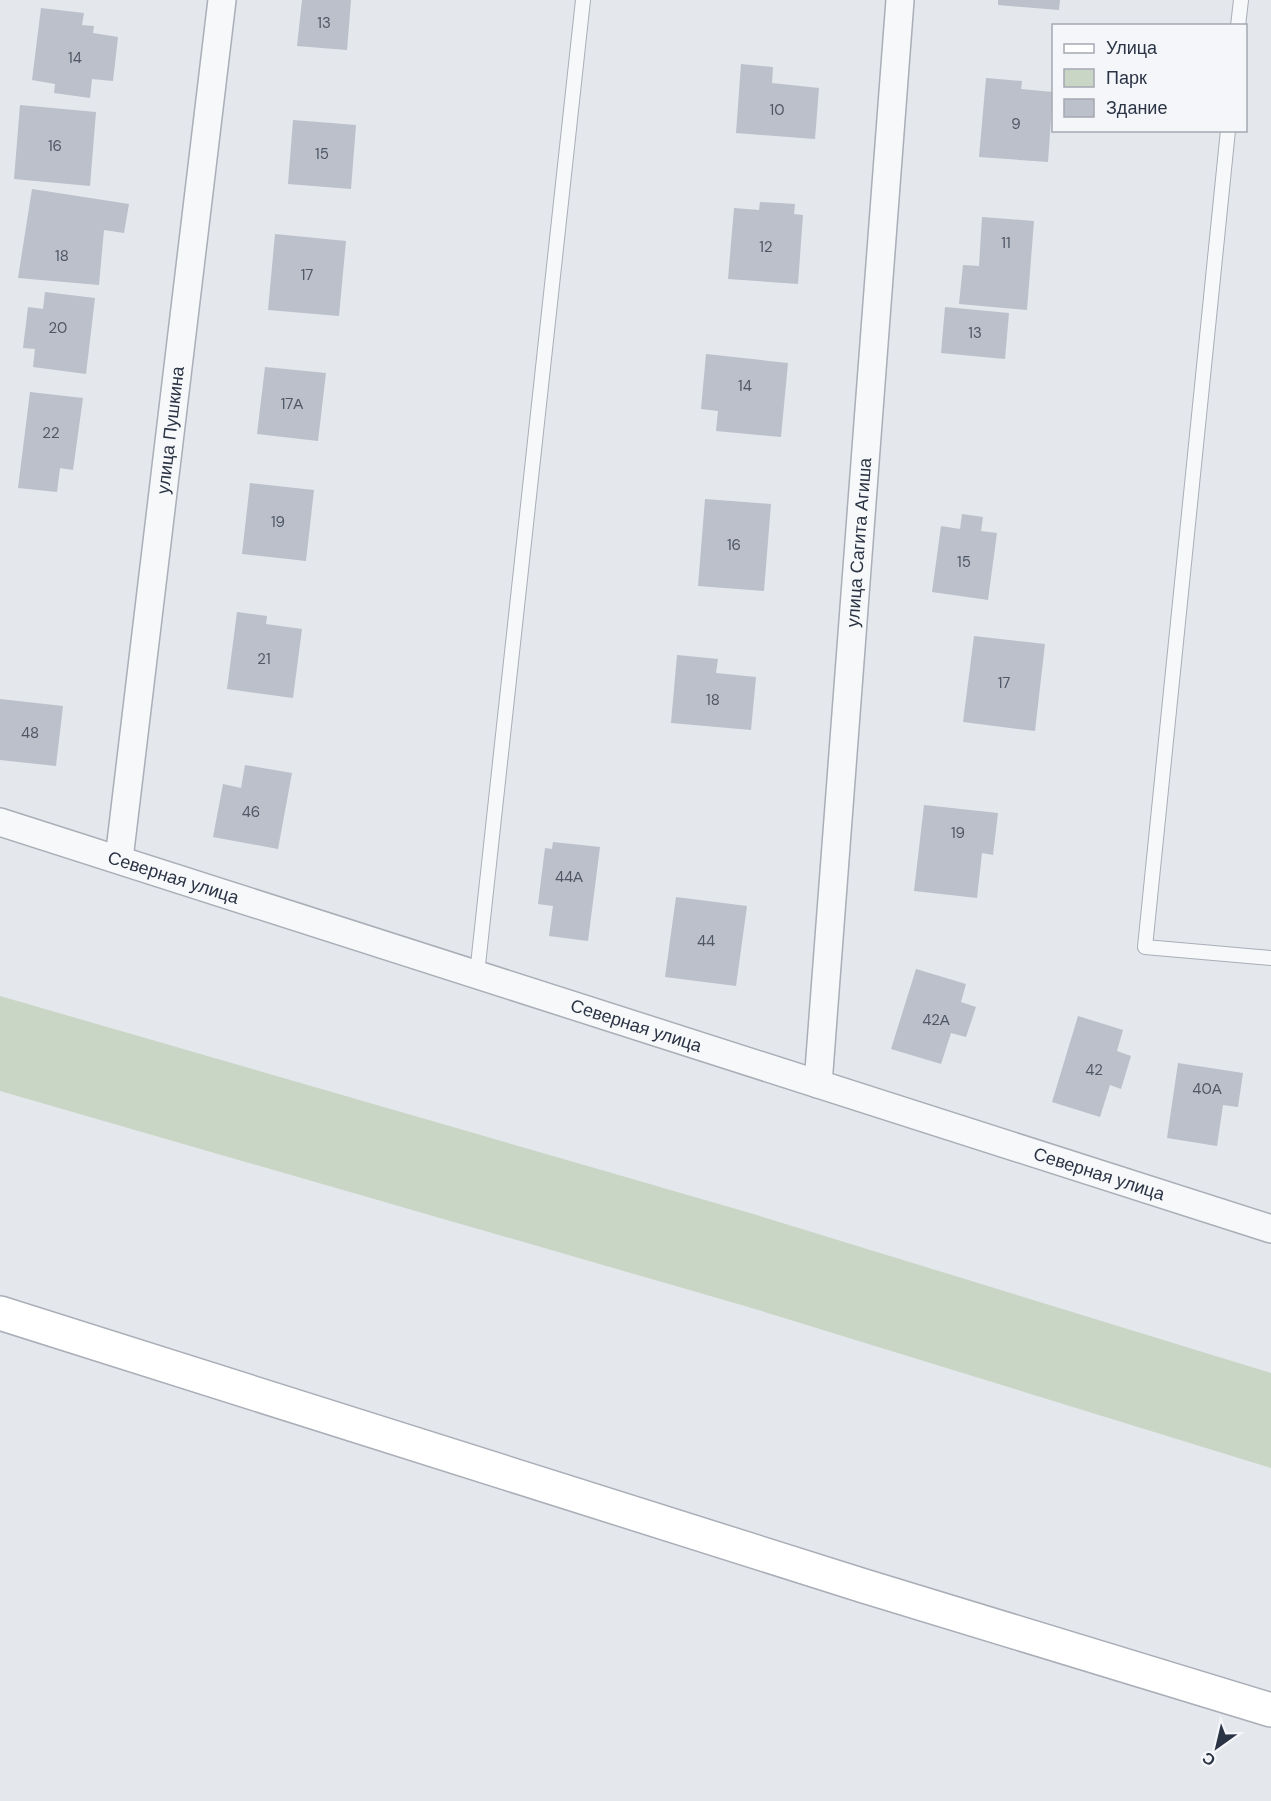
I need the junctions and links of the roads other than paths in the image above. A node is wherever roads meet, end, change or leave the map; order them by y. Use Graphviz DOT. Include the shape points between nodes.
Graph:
graph roads {
  1 [pos="222,0"];
  2 [pos="583,0"];
  3 [pos="900,0"];
  4 [pos="1241,0"];
  5 [pos="1238,24"];
  6 [pos="1228,132"];
  7 [pos="0,822"];
  8 [pos="119,859"];
  9 [pos="1271,958"];
  10 [pos="477,974"];
  11 [pos="818,1084"];
  12 [pos="1271,1229"];
  13 [pos="0,1313"];
  14 [pos="1271,1710"];
  1 -- 8 [label="street, улица Пушкина"];
  2 -- 10 [label="lane"];
  3 -- 11 [label="street, улица Сагита Агиша"];
  4 -- 5 [label="lane"];
  6 -- 9 [label="lane" via="1145,947"];
  7 -- 8 [label="street, Северная улица"];
  8 -- 10 [label="street, Северная улица"];
  10 -- 11 [label="street, Северная улица"];
  11 -- 12 [label="street, Северная улица"];
  13 -- 14 [label="main road"];
}
